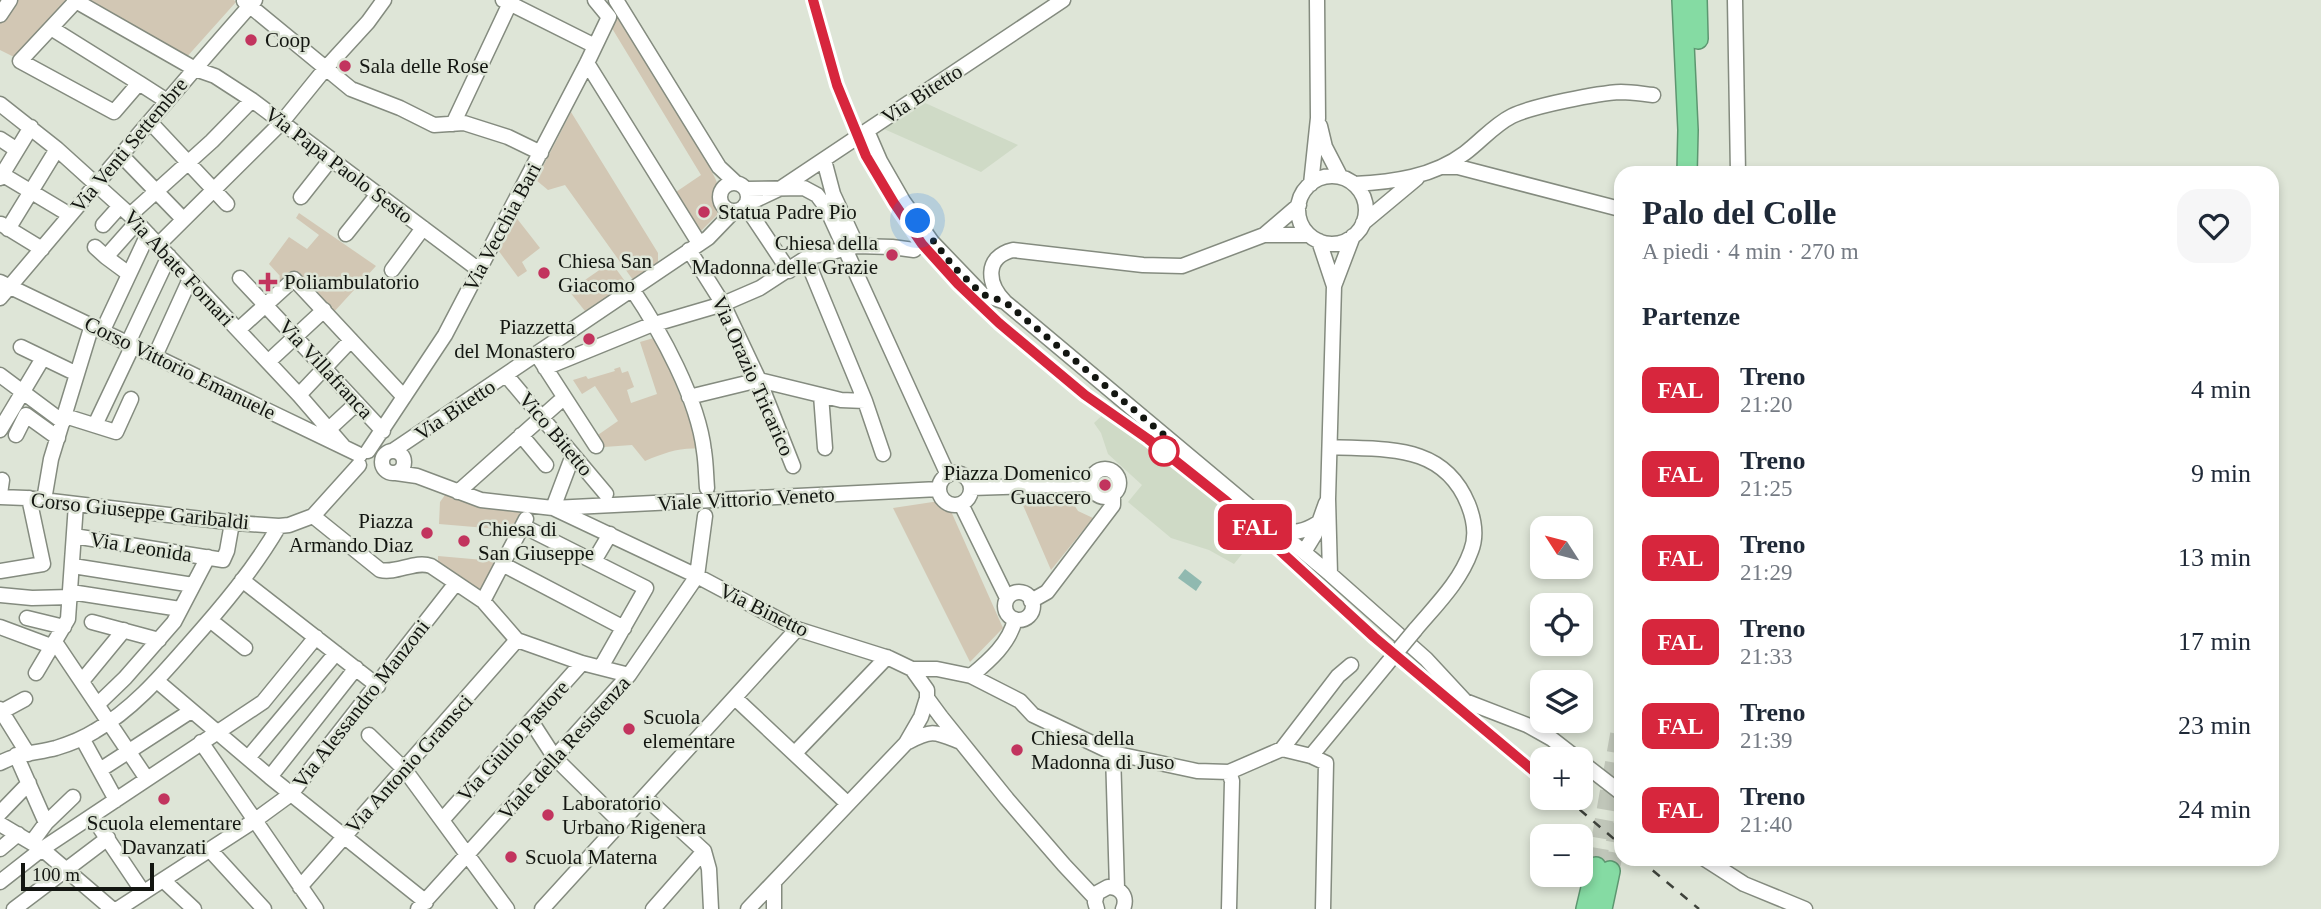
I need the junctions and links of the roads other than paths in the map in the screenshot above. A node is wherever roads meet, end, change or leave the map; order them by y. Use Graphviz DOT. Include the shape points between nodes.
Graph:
graph roads {
  1 [pos="10,0"];
  2 [pos="384,0"];
  3 [pos="595,0"];
  4 [pos="616,0"];
  5 [pos="1063,0"];
  6 [pos="1317,0"];
  7 [pos="1682,0"];
  8 [pos="1697,0"];
  9 [pos="1735,0"];
  10 [pos="75,1"];
  11 [pos="249,2"];
  12 [pos="506,2"];
  13 [pos="0,15"];
  14 [pos="51,28"];
  15 [pos="595,46"];
  16 [pos="587,63"];
  17 [pos="195,69"];
  18 [pos="325,69"];
  19 [pos="139,83"];
  20 [pos="1653,95"];
  21 [pos="252,100"];
  22 [pos="167,101"];
  23 [pos="0,104"];
  24 [pos="1318,118"];
  25 [pos="150,122"];
  26 [pos="282,122"];
  27 [pos="453,124"];
  28 [pos="31,127"];
  29 [pos="867,131"];
  30 [pos="0,139"];
  31 [pos="57,149"];
  32 [pos="17,150"];
  33 [pos="541,153"];
  34 [pos="122,156"];
  35 [pos="331,159"];
  36 [pos="824,160"];
  37 [pos="188,162"];
  38 [pos="1688,166"];
  39 [pos="1700,166"];
  40 [pos="1738,166"];
  41 [pos="1442,167"];
  42 [pos="1,175"];
  43 [pos="1421,175"];
  44 [pos="1340,177"];
  45 [pos="96,182"];
  46 [pos="1311,184"];
  47 [pos="1354,184"];
  48 [pos="735,186"];
  49 [pos="781,188"];
  50 [pos="156,191"];
  51 [pos="214,191"];
  52 [pos="30,192"];
  53 [pos="378,194"];
  54 [pos="301,197"];
  55 [pos="227,204"];
  56 [pos="1298,205"];
  57 [pos="734,207"];
  58 [pos="1614,207"];
  59 [pos="129,214"];
  60 [pos="70,215"];
  61 [pos="183,219"];
  62 [pos="1363,223"];
  63 [pos="103,225"];
  64 [pos="4,226"];
  65 [pos="423,228"];
  66 [pos="148,234"];
  67 [pos="346,234"];
  68 [pos="1264,235"];
  69 [pos="1353,236"];
  70 [pos="1314,238"];
  71 [pos="699,244"];
  72 [pos="851,247"];
  73 [pos="42,249"];
  74 [pos="914,250"];
  75 [pos="163,251"];
  76 [pos="806,258"];
  77 [pos="391,270"];
  78 [pos="479,270"];
  79 [pos="789,271"];
  80 [pos="129,274"];
  81 [pos="240,278"];
  82 [pos="190,279"];
  83 [pos="1334,286"];
  84 [pos="3,289"];
  85 [pos="632,289"];
  86 [pos="1005,302"];
  87 [pos="723,304"];
  88 [pos="266,305"];
  89 [pos="324,310"];
  90 [pos="655,324"];
  91 [pos="97,327"];
  92 [pos="238,330"];
  93 [pos="295,336"];
  94 [pos="351,340"];
  95 [pos="130,344"];
  96 [pos="21,347"];
  97 [pos="536,354"];
  98 [pos="155,356"];
  99 [pos="43,358"];
  100 [pos="268,362"];
  101 [pos="325,367"];
  102 [pos="545,368"];
  103 [pos="77,374"];
  104 [pos="0,375"];
  105 [pos="506,375"];
  106 [pos="759,380"];
  107 [pos="22,392"];
  108 [pos="110,392"];
  109 [pos="299,395"];
  110 [pos="821,396"];
  111 [pos="404,397"];
  112 [pos="689,397"];
  113 [pos="864,401"];
  114 [pos="559,402"];
  115 [pos="357,403"];
  116 [pos="5,410"];
  117 [pos="542,417"];
  118 [pos="64,419"];
  119 [pos="95,425"];
  120 [pos="329,429"];
  121 [pos="0,430"];
  122 [pos="383,431"];
  123 [pos="16,435"];
  124 [pos="521,435"];
  125 [pos="58,438"];
  126 [pos="596,446"];
  127 [pos="344,447"];
  128 [pos="1330,447"];
  129 [pos="825,448"];
  130 [pos="883,454"];
  131 [pos="573,455"];
  132 [pos="363,457"];
  133 [pos="394,460"];
  134 [pos="546,465"];
  135 [pos="793,466"];
  136 [pos="948,475"];
  137 [pos="1091,484"];
  138 [pos="707,488"];
  139 [pos="971,488"];
  140 [pos="939,489"];
  141 [pos="1,491"];
  142 [pos="458,492"];
  143 [pos="606,494"];
  144 [pos="1113,495"];
  145 [pos="37,499"];
  146 [pos="1328,499"];
  147 [pos="76,504"];
  148 [pos="961,504"];
  149 [pos="532,506"];
  150 [pos="553,508"];
  151 [pos="313,516"];
  152 [pos="705,516"];
  153 [pos="232,523"];
  154 [pos="1318,523"];
  155 [pos="279,526"];
  156 [pos="523,526"];
  157 [pos="1277,529"];
  158 [pos="610,534"];
  159 [pos="74,536"];
  160 [pos="1329,540"];
  161 [pos="1304,552"];
  162 [pos="208,557"];
  163 [pos="594,561"];
  164 [pos="502,564"];
  165 [pos="73,566"];
  166 [pos="0,571"];
  167 [pos="1330,574"];
  168 [pos="696,576"];
  169 [pos="242,580"];
  170 [pos="456,583"];
  171 [pos="193,585"];
  172 [pos="71,595"];
  173 [pos="0,596"];
  174 [pos="1007,598"];
  175 [pos="483,601"];
  176 [pos="1031,601"];
  177 [pos="180,609"];
  178 [pos="27,618"];
  179 [pos="1015,619"];
  180 [pos="210,620"];
  181 [pos="92,622"];
  182 [pos="0,627"];
  183 [pos="64,627"];
  184 [pos="624,628"];
  185 [pos="797,629"];
  186 [pos="124,630"];
  187 [pos="316,636"];
  188 [pos="159,640"];
  189 [pos="517,640"];
  190 [pos="53,644"];
  191 [pos="245,648"];
  192 [pos="996,652"];
  193 [pos="336,653"];
  194 [pos="887,657"];
  195 [pos="582,663"];
  196 [pos="1351,665"];
  197 [pos="601,667"];
  198 [pos="356,668"];
  199 [pos="912,670"];
  200 [pos="944,671"];
  201 [pos="36,673"];
  202 [pos="629,675"];
  203 [pos="971,676"];
  204 [pos="82,681"];
  205 [pos="157,681"];
  206 [pos="378,686"];
  207 [pos="1002,692"];
  208 [pos="927,694"];
  209 [pos="735,698"];
  210 [pos="25,699"];
  211 [pos="98,704"];
  212 [pos="0,710"];
  213 [pos="191,710"];
  214 [pos="531,721"];
  215 [pos="108,722"];
  216 [pos="217,732"];
  217 [pos="369,735"];
  218 [pos="82,738"];
  219 [pos="201,742"];
  220 [pos="906,743"];
  221 [pos="963,744"];
  222 [pos="1562,747"];
  223 [pos="1282,749"];
  224 [pos="129,751"];
  225 [pos="1113,753"];
  226 [pos="795,754"];
  227 [pos="10,755"];
  228 [pos="1311,756"];
  229 [pos="248,758"];
  230 [pos="555,758"];
  231 [pos="100,770"];
  232 [pos="405,770"];
  233 [pos="1593,771"];
  234 [pos="1229,772"];
  235 [pos="270,777"];
  236 [pos="147,779"];
  237 [pos="29,783"];
  238 [pos="1614,787"];
  239 [pos="291,794"];
  240 [pos="73,797"];
  241 [pos="645,797"];
  242 [pos="116,800"];
  243 [pos="848,804"];
  244 [pos="0,813"];
  245 [pos="92,816"];
  246 [pos="443,820"];
  247 [pos="254,821"];
  248 [pos="46,822"];
  249 [pos="621,823"];
  250 [pos="0,824"];
  251 [pos="18,834"];
  252 [pos="344,836"];
  253 [pos="107,838"];
  254 [pos="37,846"];
  255 [pos="0,849"];
  256 [pos="210,850"];
  257 [pos="704,851"];
  258 [pos="468,856"];
  259 [pos="1717,866"];
  260 [pos="65,869"];
  261 [pos="163,880"];
  262 [pos="0,882"];
  263 [pos="774,883"];
  264 [pos="300,887"];
  265 [pos="1117,888"];
  266 [pos="143,892"];
  267 [pos="0,902"];
  268 [pos="1096,903"];
  269 [pos="422,905"];
  270 [pos="5,909"];
  271 [pos="14,909"];
  272 [pos="112,909"];
  273 [pos="118,909"];
  274 [pos="194,909"];
  275 [pos="264,909"];
  276 [pos="316,909"];
  277 [pos="507,909"];
  278 [pos="542,909"];
  279 [pos="653,909"];
  280 [pos="710,909"];
  281 [pos="748,909"];
  282 [pos="774,909"];
  283 [pos="1123,909"];
  284 [pos="1228,909"];
  285 [pos="1323,909"];
  286 [pos="1586,909"];
  287 [pos="1602,909"];
  288 [pos="1805,909"];
  1 -- 13 [label="street"];
  2 -- 18 [label="street"];
  3 -- 15 [label="street, Via Vecchia Bari" via="608,17"];
  4 -- 48 [label="street"];
  5 -- 29 [label="street, Via Bitetto"];
  6 -- 24 [label="street"];
  7 -- 38 [label="highway"];
  8 -- 39 [label="highway"];
  9 -- 40 [label="street"];
  10 -- 14 [label="street"];
  10 -- 17 [label="street, Via Papa Paolo Sesto"];
  11 -- 17 [label="street, Via Venti Settembre"];
  11 -- 18 [label="street"];
  12 -- 15 [label="street"];
  12 -- 27 [label="street"];
  14 -- 19 [label="street"];
  14 -- 19 [label="street" via="20,61 114,112"];
  15 -- 16 [label="street, Via Vecchia Bari"];
  16 -- 33 [label="street, Via Vecchia Bari"];
  16 -- 71 [label="street, Via Orazio Tricarico"];
  17 -- 21 [label="street, Via Papa Paolo Sesto"];
  17 -- 22 [label="street, Via Venti Settembre"];
  18 -- 26 [label="street"];
  18 -- 27 [label="street" via="351,89 434,125"];
  19 -- 22 [label="street"];
  20 -- 41 [label="street" via="1608,94 1519,113"];
  21 -- 26 [label="street, Via Papa Paolo Sesto"];
  21 -- 37 [label="street"];
  22 -- 25 [label="street, Via Venti Settembre"];
  23 -- 28 [label="street, Via Abate Fornari"];
  24 -- 44 [label="street" via="1325,147"];
  24 -- 46 [label="street"];
  25 -- 34 [label="street, Via Venti Settembre"];
  25 -- 37 [label="street"];
  26 -- 35 [label="street, Via Papa Paolo Sesto"];
  26 -- 51 [label="street"];
  27 -- 33 [label="street" via="508,137"];
  28 -- 31 [label="street, Via Abate Fornari"];
  28 -- 32 [label="street"];
  29 -- 36 [label="street, Via Bitetto"];
  29 -- 86 [label="street" via="892,181 932,242 982,294"];
  30 -- 32 [label="street"];
  31 -- 45 [label="street, Via Abate Fornari"];
  31 -- 52 [label="street"];
  32 -- 42 [label="street"];
  33 -- 78 [label="street, Via Vecchia Bari"];
  34 -- 45 [label="street, Via Venti Settembre"];
  34 -- 50 [label="street"];
  35 -- 53 [label="street, Via Papa Paolo Sesto"];
  35 -- 54 [label="street"];
  36 -- 49 [label="street, Via Bitetto"];
  36 -- 72 [label="street"];
  37 -- 50 [label="street"];
  37 -- 51 [label="street"];
  41 -- 43 [label="street"];
  41 -- 58 [label="street" via="1458,167"];
  42 -- 52 [label="street"];
  43 -- 47 [label="street"];
  43 -- 62 [label="street"];
  44 -- 46 [label="street" via="1320,178"];
  44 -- 47 [label="street"];
  45 -- 59 [label="street, Via Abate Fornari"];
  45 -- 60 [label="street, Via Venti Settembre"];
  46 -- 56 [label="street"];
  47 -- 62 [label="street" via="1365,202"];
  48 -- 49 [label="street"];
  48 -- 57 [label="street" via="748,196"];
  48 -- 57 [label="street" via="720,199"];
  49 -- 57 [label="street, Via Bitetto"];
  49 -- 72 [label="street" via="804,188 817,195"];
  50 -- 59 [label="street"];
  50 -- 61 [label="street"];
  51 -- 55 [label="street"];
  51 -- 61 [label="street"];
  52 -- 60 [label="street"];
  52 -- 64 [label="street"];
  53 -- 65 [label="street, Via Papa Paolo Sesto"];
  53 -- 67 [label="street"];
  56 -- 68 [label="street"];
  56 -- 70 [label="street" via="1303,226"];
  57 -- 71 [label="street"];
  57 -- 79 [label="street"];
  59 -- 63 [label="street"];
  59 -- 66 [label="street, Via Abate Fornari"];
  59 -- 80 [label="street" via="100,252"];
  60 -- 73 [label="street, Via Venti Settembre"];
  61 -- 75 [label="street"];
  62 -- 69 [label="street"];
  64 -- 73 [label="street"];
  65 -- 77 [label="street"];
  65 -- 78 [label="street, Via Papa Paolo Sesto"];
  66 -- 75 [label="street, Via Abate Fornari"];
  66 -- 80 [label="street"];
  68 -- 70 [label="street"];
  68 -- 86 [label="street" via="1182,265 1009,251 999,256 991,271 994,289"];
  69 -- 70 [label="street" via="1336,243"];
  69 -- 83 [label="street"];
  70 -- 83 [label="street"];
  71 -- 85 [label="street, Via Bitetto"];
  71 -- 87 [label="street, Via Orazio Tricarico"];
  72 -- 74 [label="street"];
  72 -- 76 [label="street"];
  72 -- 136 [label="street"];
  73 -- 84 [label="street, Via Venti Settembre"];
  75 -- 82 [label="street, Via Abate Fornari"];
  75 -- 95 [label="street"];
  76 -- 79 [label="street"];
  76 -- 113 [label="street"];
  78 -- 111 [label="street, Via Vecchia Bari"];
  79 -- 87 [label="street"];
  80 -- 91 [label="street"];
  81 -- 88 [label="street, Via Villafranca"];
  82 -- 92 [label="street, Via Abate Fornari"];
  82 -- 98 [label="street"];
  83 -- 128 [label="street"];
  84 -- 91 [label="street, Corso Vittorio Emanuele"];
  85 -- 90 [label="street"];
  85 -- 97 [label="street, Via Bitetto"];
  86 -- 157 [label="street"];
  87 -- 90 [label="street"];
  87 -- 106 [label="street, Via Orazio Tricarico"];
  88 -- 89 [label="street" via="294,279"];
  88 -- 92 [label="street"];
  88 -- 93 [label="street, Via Villafranca"];
  89 -- 93 [label="street"];
  89 -- 94 [label="street"];
  90 -- 102 [label="street"];
  90 -- 112 [label="street"];
  91 -- 95 [label="street, Corso Vittorio Emanuele"];
  91 -- 103 [label="street"];
  92 -- 100 [label="street, Via Abate Fornari"];
  93 -- 100 [label="street"];
  93 -- 101 [label="street, Via Villafranca"];
  94 -- 101 [label="street"];
  94 -- 111 [label="street"];
  95 -- 98 [label="street, Corso Vittorio Emanuele"];
  95 -- 108 [label="street"];
  96 -- 99 [label="street"];
  97 -- 102 [label="street"];
  97 -- 105 [label="street, Via Bitetto"];
  98 -- 127 [label="street, Corso Vittorio Emanuele"];
  99 -- 103 [label="street"];
  99 -- 107 [label="street"];
  100 -- 109 [label="street, Via Abate Fornari"];
  101 -- 109 [label="street"];
  101 -- 115 [label="street, Via Villafranca"];
  102 -- 126 [label="street"];
  103 -- 118 [label="street"];
  104 -- 107 [label="street"];
  105 -- 117 [label="street, Vico Bitetto"];
  105 -- 133 [label="street, Via Bitetto" via="408,441"];
  106 -- 110 [label="street"];
  106 -- 112 [label="street"];
  106 -- 135 [label="street, Via Orazio Tricarico"];
  107 -- 116 [label="street"];
  107 -- 118 [label="street"];
  108 -- 119 [label="street"];
  108 -- 119 [label="street" via="135,400 116,432"];
  109 -- 120 [label="street, Via Abate Fornari"];
  110 -- 113 [label="street"];
  110 -- 129 [label="street"];
  111 -- 122 [label="street, Via Vecchia Bari"];
  112 -- 138 [label="street" via="704,449"];
  113 -- 130 [label="street"];
  114 -- 117 [label="street"];
  115 -- 120 [label="street"];
  115 -- 122 [label="street, Via Villafranca"];
  116 -- 121 [label="street"];
  117 -- 124 [label="street"];
  117 -- 131 [label="street, Vico Bitetto"];
  118 -- 119 [label="street"];
  118 -- 125 [label="street"];
  120 -- 127 [label="street, Via Abate Fornari"];
  122 -- 132 [label="street, Via Vecchia Bari"];
  122 -- 133 [label="street"];
  123 -- 125 [label="street" via="26,415"];
  124 -- 134 [label="street"];
  124 -- 142 [label="street"];
  125 -- 145 [label="street" via="56,468"];
  127 -- 132 [label="street, Corso Vittorio Emanuele"];
  128 -- 146 [label="street"];
  128 -- 228 [label="street, bridge" via="1398,450 1422,457 1447,470 1475,520 1473,549 1458,579"];
  131 -- 143 [label="street, Vico Bitetto"];
  131 -- 150 [label="street"];
  132 -- 133 [label="street, Corso Vittorio Emanuele"];
  132 -- 151 [label="street"];
  133 -- 142 [label="street" via="417,476"];
  136 -- 139 [label="street" via="963,475"];
  136 -- 140 [label="street"];
  137 -- 139 [label="street"];
  137 -- 144 [label="street" via="1095,493"];
  137 -- 144 [label="street" via="1097,471 1111,469 1119,480"];
  139 -- 148 [label="street" via="969,498"];
  140 -- 148 [label="street" via="945,501"];
  140 -- 150 [label="street, Viale Vittorio Veneto"];
  141 -- 145 [label="street, Corso Giuseppe Garibaldi"];
  142 -- 149 [label="street" via="481,500"];
  144 -- 176 [label="street" via="1113,505 1047,592"];
  145 -- 147 [label="street, Corso Giuseppe Garibaldi"];
  145 -- 166 [label="street" via="43,564"];
  146 -- 154 [label="street"];
  146 -- 160 [label="street"];
  147 -- 153 [label="street, Corso Giuseppe Garibaldi"];
  147 -- 159 [label="street"];
  148 -- 174 [label="street"];
  149 -- 150 [label="street, Via Binetto"];
  149 -- 156 [label="street"];
  150 -- 158 [label="street, Via Binetto"];
  151 -- 155 [label="street"];
  151 -- 170 [label="street" via="380,570 424,564"];
  152 -- 168 [label="street"];
  153 -- 155 [label="street, Corso Giuseppe Garibaldi"];
  153 -- 162 [label="street" via="223,560"];
  154 -- 157 [label="street" via="1293,533"];
  154 -- 161 [label="street"];
  155 -- 169 [label="street"];
  156 -- 163 [label="street"];
  156 -- 164 [label="street"];
  157 -- 161 [label="street"];
  158 -- 163 [label="street"];
  158 -- 168 [label="street, Via Binetto"];
  159 -- 162 [label="street, Via Leonida"];
  159 -- 165 [label="street"];
  160 -- 161 [label="street" via="1322,549"];
  160 -- 167 [label="street"];
  161 -- 167 [label="street"];
  162 -- 171 [label="street"];
  163 -- 184 [label="street" via="646,587"];
  164 -- 175 [label="street"];
  164 -- 184 [label="street"];
  165 -- 171 [label="street"];
  165 -- 172 [label="street"];
  167 -- 222 [label="street" via="1426,659 1465,701 1527,725"];
  168 -- 185 [label="street, Via Binetto"];
  168 -- 202 [label="street, Viale della Resistenza"];
  169 -- 180 [label="street"];
  169 -- 187 [label="street"];
  170 -- 175 [label="street"];
  170 -- 206 [label="street, Via Alessandro Manzoni"];
  171 -- 177 [label="street"];
  172 -- 173 [label="street"];
  172 -- 177 [label="street"];
  172 -- 183 [label="street"];
  174 -- 176 [label="street" via="1018,592"];
  174 -- 179 [label="street" via="1006,612"];
  175 -- 189 [label="street"];
  176 -- 179 [label="street" via="1029,615"];
  177 -- 188 [label="street"];
  178 -- 183 [label="street"];
  179 -- 192 [label="street" via="1013,630"];
  180 -- 191 [label="street"];
  180 -- 205 [label="street"];
  181 -- 186 [label="street"];
  182 -- 190 [label="street"];
  183 -- 190 [label="street"];
  184 -- 197 [label="street"];
  185 -- 194 [label="street, Via Binetto"];
  185 -- 209 [label="street"];
  186 -- 188 [label="street"];
  186 -- 204 [label="street"];
  187 -- 193 [label="street"];
  187 -- 216 [label="street" via="263,702"];
  188 -- 211 [label="street"];
  189 -- 195 [label="street"];
  189 -- 232 [label="street, Via Antonio Gramsci"];
  190 -- 201 [label="street"];
  190 -- 204 [label="street"];
  192 -- 203 [label="street"];
  192 -- 207 [label="street" via="992,671"];
  193 -- 198 [label="street"];
  193 -- 229 [label="street"];
  194 -- 199 [label="street, Via Binetto"];
  194 -- 226 [label="street"];
  195 -- 197 [label="street"];
  195 -- 214 [label="street, Via Giulio Pastore"];
  196 -- 223 [label="street"];
  197 -- 202 [label="street"];
  198 -- 206 [label="street"];
  198 -- 235 [label="street"];
  199 -- 200 [label="street"];
  199 -- 208 [label="street, Via Binetto"];
  200 -- 203 [label="street"];
  200 -- 208 [label="street" via="932,681"];
  202 -- 230 [label="street, Viale della Resistenza"];
  203 -- 207 [label="street"];
  204 -- 211 [label="street"];
  205 -- 213 [label="street"];
  205 -- 215 [label="street"];
  206 -- 239 [label="street, Via Alessandro Manzoni"];
  207 -- 225 [label="street" via="1033,715"];
  208 -- 220 [label="street" via="921,717"];
  208 -- 221 [label="street, Via Binetto"];
  209 -- 226 [label="street"];
  209 -- 241 [label="street"];
  210 -- 212 [label="street"];
  211 -- 215 [label="street"];
  212 -- 227 [label="street"];
  213 -- 216 [label="street"];
  213 -- 224 [label="street"];
  214 -- 230 [label="street"];
  214 -- 246 [label="street, Via Giulio Pastore"];
  215 -- 218 [label="street"];
  215 -- 224 [label="street"];
  216 -- 219 [label="street"];
  216 -- 229 [label="street"];
  217 -- 232 [label="street"];
  218 -- 227 [label="street" via="58,748"];
  218 -- 231 [label="street"];
  219 -- 236 [label="street"];
  219 -- 247 [label="street"];
  220 -- 221 [label="street" via="933,733"];
  220 -- 243 [label="street"];
  221 -- 268 [label="street, Via Binetto"];
  223 -- 228 [label="street"];
  223 -- 234 [label="street"];
  224 -- 231 [label="street"];
  224 -- 236 [label="street"];
  225 -- 234 [label="street" via="1197,771"];
  225 -- 265 [label="street"];
  226 -- 243 [label="street"];
  227 -- 237 [label="street"];
  228 -- 285 [label="street" via="1326,762"];
  229 -- 235 [label="street"];
  230 -- 249 [label="street"];
  230 -- 258 [label="street, Viale della Resistenza"];
  231 -- 242 [label="street"];
  232 -- 246 [label="street"];
  232 -- 252 [label="street, Via Antonio Gramsci"];
  233 -- 238 [label="street"];
  234 -- 284 [label="street"];
  235 -- 239 [label="street"];
  236 -- 242 [label="street"];
  237 -- 244 [label="street"];
  237 -- 248 [label="street"];
  239 -- 247 [label="street, Via Alessandro Manzoni"];
  239 -- 252 [label="street"];
  240 -- 248 [label="street"];
  241 -- 249 [label="street"];
  241 -- 257 [label="street"];
  242 -- 245 [label="street"];
  243 -- 263 [label="street"];
  245 -- 253 [label="street"];
  245 -- 254 [label="street"];
  246 -- 258 [label="street"];
  247 -- 256 [label="street, Via Alessandro Manzoni"];
  247 -- 264 [label="street"];
  248 -- 254 [label="street"];
  249 -- 278 [label="street"];
  250 -- 251 [label="street"];
  251 -- 254 [label="street"];
  251 -- 255 [label="street"];
  252 -- 264 [label="street, Via Antonio Gramsci"];
  252 -- 269 [label="street"];
  253 -- 260 [label="street"];
  253 -- 266 [label="street"];
  254 -- 260 [label="street"];
  254 -- 262 [label="street"];
  256 -- 261 [label="street, Via Alessandro Manzoni"];
  256 -- 275 [label="street"];
  257 -- 279 [label="street"];
  257 -- 280 [label="street"];
  258 -- 269 [label="street, Viale della Resistenza"];
  258 -- 277 [label="street"];
  259 -- 288 [label="street" via="1744,884"];
  260 -- 271 [label="street"];
  260 -- 272 [label="street"];
  261 -- 266 [label="street, Via Alessandro Manzoni"];
  261 -- 274 [label="street"];
  263 -- 281 [label="street"];
  263 -- 282 [label="street"];
  264 -- 276 [label="street"];
  265 -- 268 [label="street" via="1104,888"];
  265 -- 283 [label="street" via="1125,899"];
  266 -- 273 [label="street, Via Alessandro Manzoni"];
  267 -- 270 [label="street"];
  286 -- 287 [label="highway" via="1603,869"];
}
